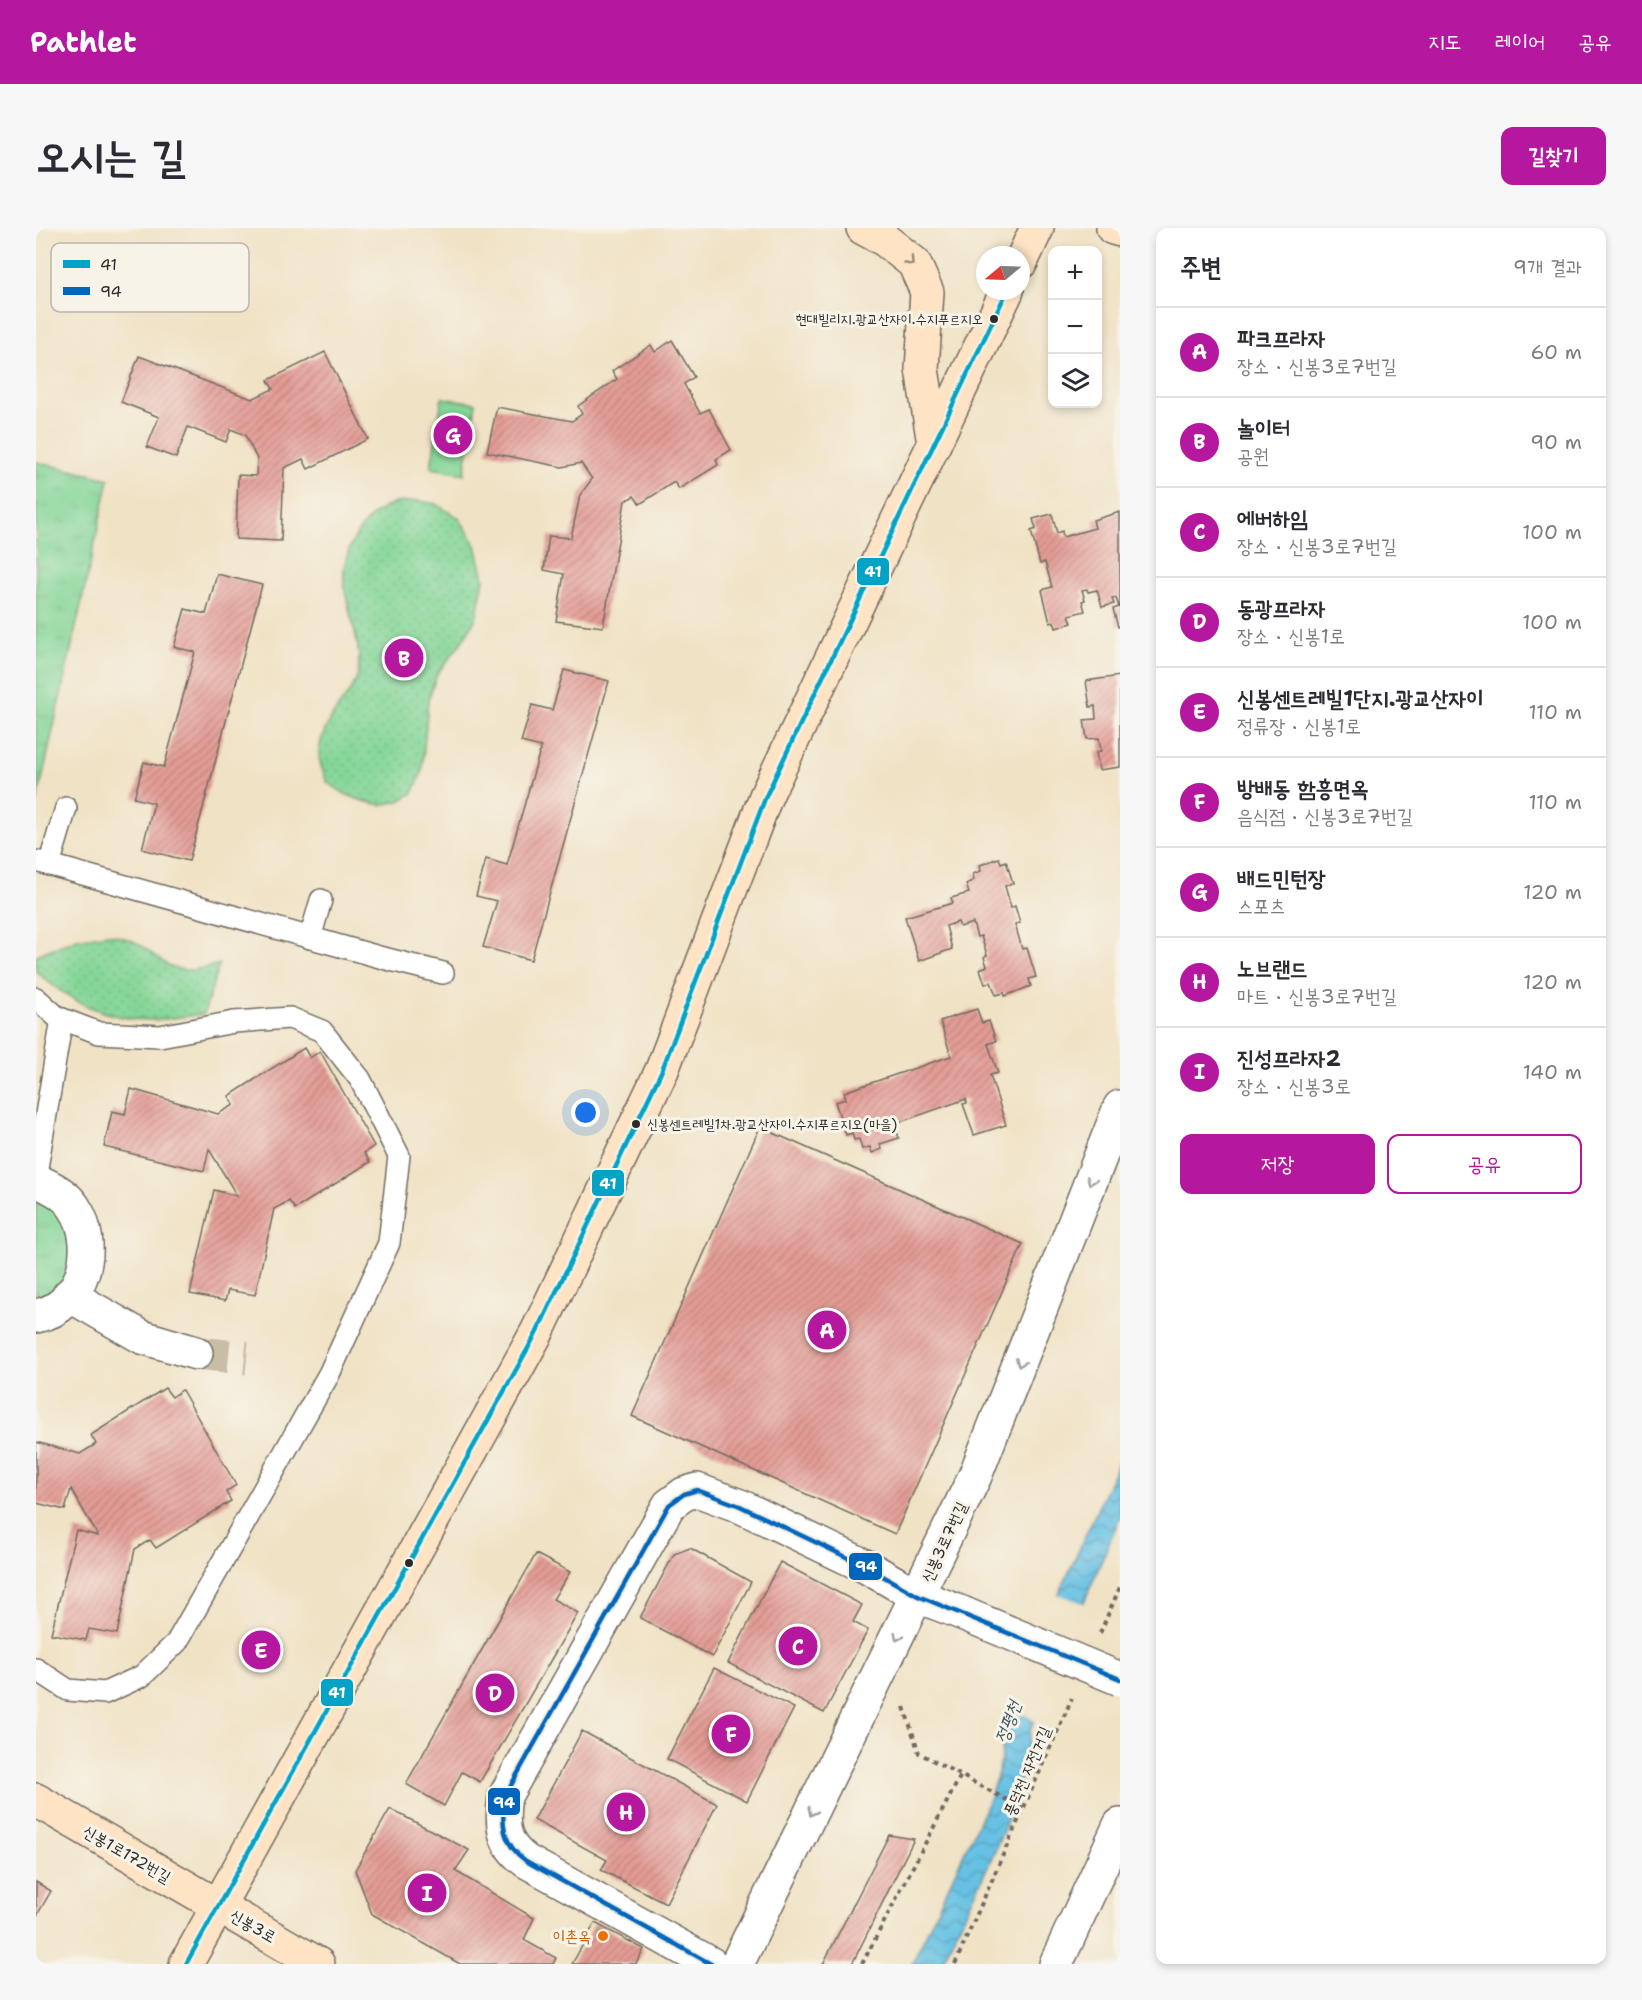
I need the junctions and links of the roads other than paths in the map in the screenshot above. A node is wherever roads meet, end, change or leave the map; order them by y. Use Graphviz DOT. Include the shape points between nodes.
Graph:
graph roads {
  1 [pos="863,228"];
  2 [pos="1037,228"];
  3 [pos="1113,228"];
  4 [pos="1120,230"];
  5 [pos="1029,246"];
  6 [pos="1003,300"];
  7 [pos="934,444"];
  8 [pos="66,808"];
  9 [pos="42,863"];
  10 [pos="321,900"];
  11 [pos="310,938"];
  12 [pos="442,973"];
  13 [pos="36,998"];
  14 [pos="62,1019"];
  15 [pos="1120,1107"];
  16 [pos="36,1174"];
  17 [pos="36,1180"];
  18 [pos="69,1295"];
  19 [pos="36,1316"];
  20 [pos="196,1353"];
  21 [pos="918,1596"];
  22 [pos="36,1669"];
  23 [pos="1120,1679"];
  24 [pos="36,1800"];
  25 [pos="1120,1825"];
  26 [pos="218,1907"];
  27 [pos="186,1964"];
  28 [pos="318,1964"];
  29 [pos="711,1964"];
  30 [pos="737,1964"];
  31 [pos="1056,1964"];
  1 -- 7 [label="street, one-way" via="914,263 927,292 922,369"];
  2 -- 5 [label="street"];
  3 -- 4 [label="street"];
  6 -- 7 [label="street"];
  7 -- 26 [label="street" via="765,796 662,1070 537,1332"];
  8 -- 9 [label="lane"];
  9 -- 11 [label="lane"];
  10 -- 11 [label="lane"];
  11 -- 12 [label="lane"];
  13 -- 14 [label="lane"];
  14 -- 16 [label="lane"];
  14 -- 22 [label="lane" via="99,1033 160,1035 234,1022 290,1018 322,1030 360,1079 399,1156 385,1253 329,1374 177,1642 142,1676 105,1694 68,1690"];
  15 -- 21 [label="street, 신봉3로7번길, one-way" via="975,1476"];
  17 -- 18 [label="street" via="57,1190 74,1205 84,1225 88,1247 85,1268"];
  18 -- 19 [label="street" via="60,1305"];
  18 -- 20 [label="street" via="142,1337"];
  21 -- 23 [label="street, bridge"];
  21 -- 29 [label="street" via="856,1561 740,1506 697,1490 684,1494 669,1505 516,1776 505,1796 501,1819 507,1838 520,1857"];
  21 -- 30 [label="street, 신봉3로7번길, one-way"];
  24 -- 26 [label="street, 신봉1로172번길"];
  25 -- 31 [label="street"];
  26 -- 27 [label="street"];
  26 -- 28 [label="street, 신봉3로"];
}
